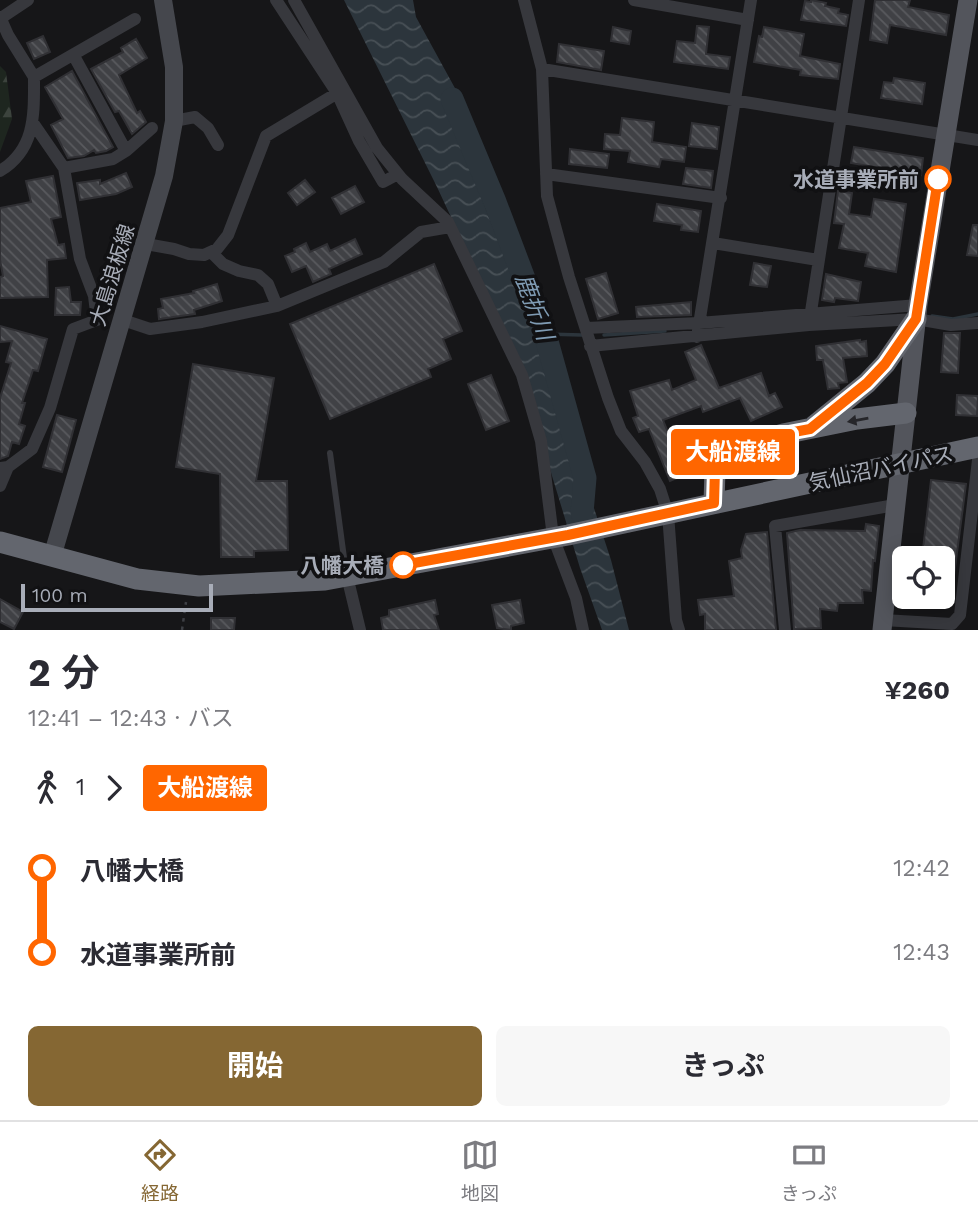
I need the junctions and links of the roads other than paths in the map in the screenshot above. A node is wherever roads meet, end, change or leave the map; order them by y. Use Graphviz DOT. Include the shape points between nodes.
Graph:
graph roads {
  1 [pos="28,0"];
  2 [pos="163,0"];
  3 [pos="276,0"];
  4 [pos="293,0"];
  5 [pos="524,0"];
  6 [pos="634,0"];
  7 [pos="751,0"];
  8 [pos="859,0"];
  9 [pos="968,0"];
  10 [pos="0,17"];
  11 [pos="135,19"];
  12 [pos="748,20"];
  13 [pos="74,56"];
  14 [pos="542,69"];
  15 [pos="34,77"];
  16 [pos="340,91"];
  17 [pos="734,99"];
  18 [pos="839,116"];
  19 [pos="174,121"];
  20 [pos="33,123"];
  21 [pos="152,128"];
  22 [pos="945,135"];
  23 [pos="978,140"];
  24 [pos="218,145"];
  25 [pos="126,151"];
  26 [pos="64,168"];
  27 [pos="0,171"];
  28 [pos="546,174"];
  29 [pos="720,198"];
  30 [pos="450,227"];
  31 [pos="713,243"];
  32 [pos="146,244"];
  33 [pos="211,252"];
  34 [pos="818,260"];
  35 [pos="277,306"];
  36 [pos="917,312"];
  37 [pos="810,319"];
  38 [pos="97,320"];
  39 [pos="699,323"];
  40 [pos="978,323"];
  41 [pos="121,324"];
  42 [pos="586,328"];
  43 [pos="697,337"];
  44 [pos="590,346"];
  45 [pos="906,412"];
  46 [pos="810,429"];
  47 [pos="978,447"];
  48 [pos="330,453"];
  49 [pos="978,460"];
  50 [pos="4,468"];
  51 [pos="0,486"];
  52 [pos="714,503"];
  53 [pos="895,505"];
  54 [pos="660,516"];
  55 [pos="561,536"];
  56 [pos="0,542"];
  57 [pos="52,556"];
  58 [pos="347,576"];
  59 [pos="883,625"];
  60 [pos="360,630"];
  61 [pos="583,630"];
  62 [pos="680,630"];
  63 [pos="785,630"];
  1 -- 10 [label="street"];
  2 -- 19 [label="main road, 大島浪板線" via="174,67"];
  3 -- 16 [label="street"];
  4 -- 16 [label="street"];
  5 -- 14 [label="street"];
  6 -- 12 [label="street"];
  7 -- 12 [label="street"];
  8 -- 18 [label="street"];
  9 -- 22 [label="main road"];
  10 -- 15 [label="street"];
  11 -- 13 [label="street"];
  12 -- 17 [label="street"];
  13 -- 15 [label="street"];
  13 -- 25 [label="street"];
  14 -- 17 [label="street"];
  14 -- 28 [label="street"];
  15 -- 20 [label="street"];
  16 -- 30 [label="street" via="398,174"];
  16 -- 33 [label="street" via="266,136 228,235"];
  17 -- 18 [label="street"];
  17 -- 29 [label="street"];
  18 -- 22 [label="street"];
  18 -- 34 [label="street"];
  19 -- 24 [label="street" via="195,117"];
  19 -- 32 [label="main road, 大島浪板線"];
  20 -- 26 [label="street"];
  20 -- 27 [label="street" via="14,163"];
  21 -- 25 [label="street"];
  22 -- 23 [label="street"];
  22 -- 36 [label="main road"];
  25 -- 26 [label="street" via="113,159"];
  26 -- 38 [label="street" via="80,259 94,296"];
  28 -- 29 [label="street"];
  28 -- 42 [label="street" via="547,196"];
  29 -- 31 [label="street"];
  30 -- 35 [label="street" via="421,232 384,262"];
  30 -- 55 [label="street" via="522,374"];
  31 -- 34 [label="street"];
  31 -- 39 [label="street"];
  32 -- 33 [label="street" via="189,254"];
  32 -- 41 [label="main road, 大島浪板線"];
  33 -- 35 [label="street" via="223,264 258,275"];
  34 -- 37 [label="street"];
  35 -- 41 [label="street" via="150,329"];
  36 -- 37 [label="street"];
  36 -- 40 [label="street" via="951,325"];
  36 -- 45 [label="main road"];
  36 -- 46 [label="highway" via="885,364"];
  37 -- 39 [label="street"];
  37 -- 43 [label="street"];
  38 -- 41 [label="street"];
  38 -- 50 [label="street" via="73,329 50,408 32,449"];
  39 -- 42 [label="street"];
  39 -- 43 [label="street"];
  41 -- 57 [label="main road, 大島浪板線"];
  42 -- 44 [label="street"];
  43 -- 44 [label="street"];
  44 -- 54 [label="street" via="621,431 660,489"];
  45 -- 46 [label="highway, one-way"];
  45 -- 53 [label="main road"];
  46 -- 52 [label="highway" via="747,444 727,454 715,470"];
  47 -- 52 [label="highway, 気仙沼バイパス"];
  48 -- 58 [label="lane"];
  49 -- 59 [label="street" via="960,615 952,624"];
  50 -- 51 [label="street"];
  52 -- 54 [label="highway, 気仙沼バイパス"];
  53 -- 59 [label="main road"];
  53 -- 63 [label="street" via="775,526"];
  54 -- 55 [label="highway, 気仙沼バイパス"];
  54 -- 62 [label="street"];
  55 -- 58 [label="highway, 気仙沼バイパス"];
  55 -- 61 [label="street"];
  56 -- 57 [label="highway, 気仙沼バイパス"];
  57 -- 58 [label="highway, 気仙沼バイパス" via="137,579 188,585 280,584"];
  58 -- 60 [label="street"];
}
